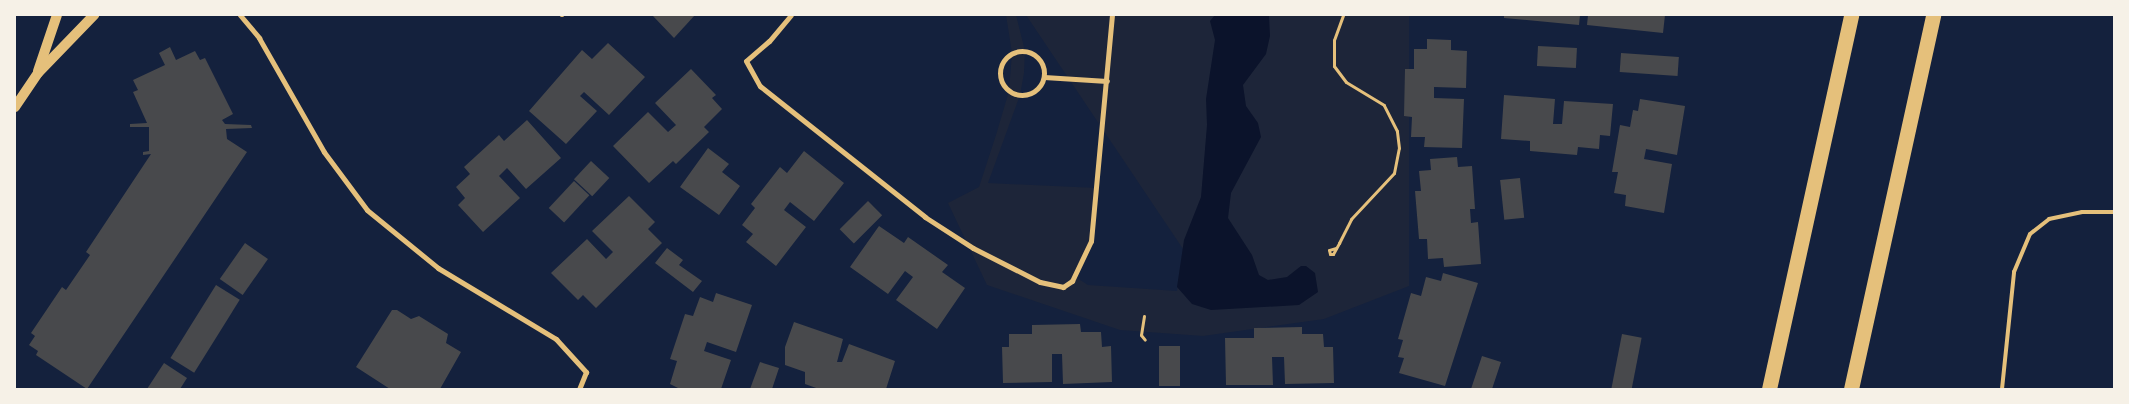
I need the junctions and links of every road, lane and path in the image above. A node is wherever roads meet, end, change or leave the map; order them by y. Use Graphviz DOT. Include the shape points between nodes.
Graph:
graph roads {
  1 [pos="57,15"];
  2 [pos="94,15"];
  3 [pos="240,15"];
  4 [pos="791,15"];
  5 [pos="1112,15"];
  6 [pos="1343,15"];
  7 [pos="1851,15"];
  8 [pos="1933,15"];
  9 [pos="38,73"];
  10 [pos="1044,78"];
  11 [pos="1107,81"];
  12 [pos="15,106"];
  13 [pos="2114,212"];
  14 [pos="1336,248"];
  15 [pos="1144,316"];
  16 [pos="1145,340"];
  17 [pos="579,389"];
  18 [pos="1769,389"];
  19 [pos="1851,389"];
  20 [pos="2002,389"];
  1 -- 9 [label="main road"];
  2 -- 9 [label="main road"];
  3 -- 17 [label="street" via="259,38 324,152 367,210 438,268 556,339 586,372"];
  4 -- 11 [label="street" via="746,61 760,86 925,217 973,248 1040,282 1063,287 1072,281 1091,241"];
  5 -- 11 [label="street"];
  6 -- 14 [label="path" via="1334,40 1334,66 1346,82 1384,105 1397,131 1399,148 1394,173 1351,219"];
  7 -- 18 [label="highway"];
  8 -- 19 [label="highway"];
  9 -- 12 [label="main road"];
  10 -- 10 [label="street" via="1038,57 1025,51 1006,58 1000,71 1004,86 1020,95 1033,93"];
  10 -- 11 [label="street"];
  13 -- 20 [label="lane" via="2082,212 2049,219 2030,234 2014,272"];
  15 -- 16 [label="path" via="1141,335"];
}
